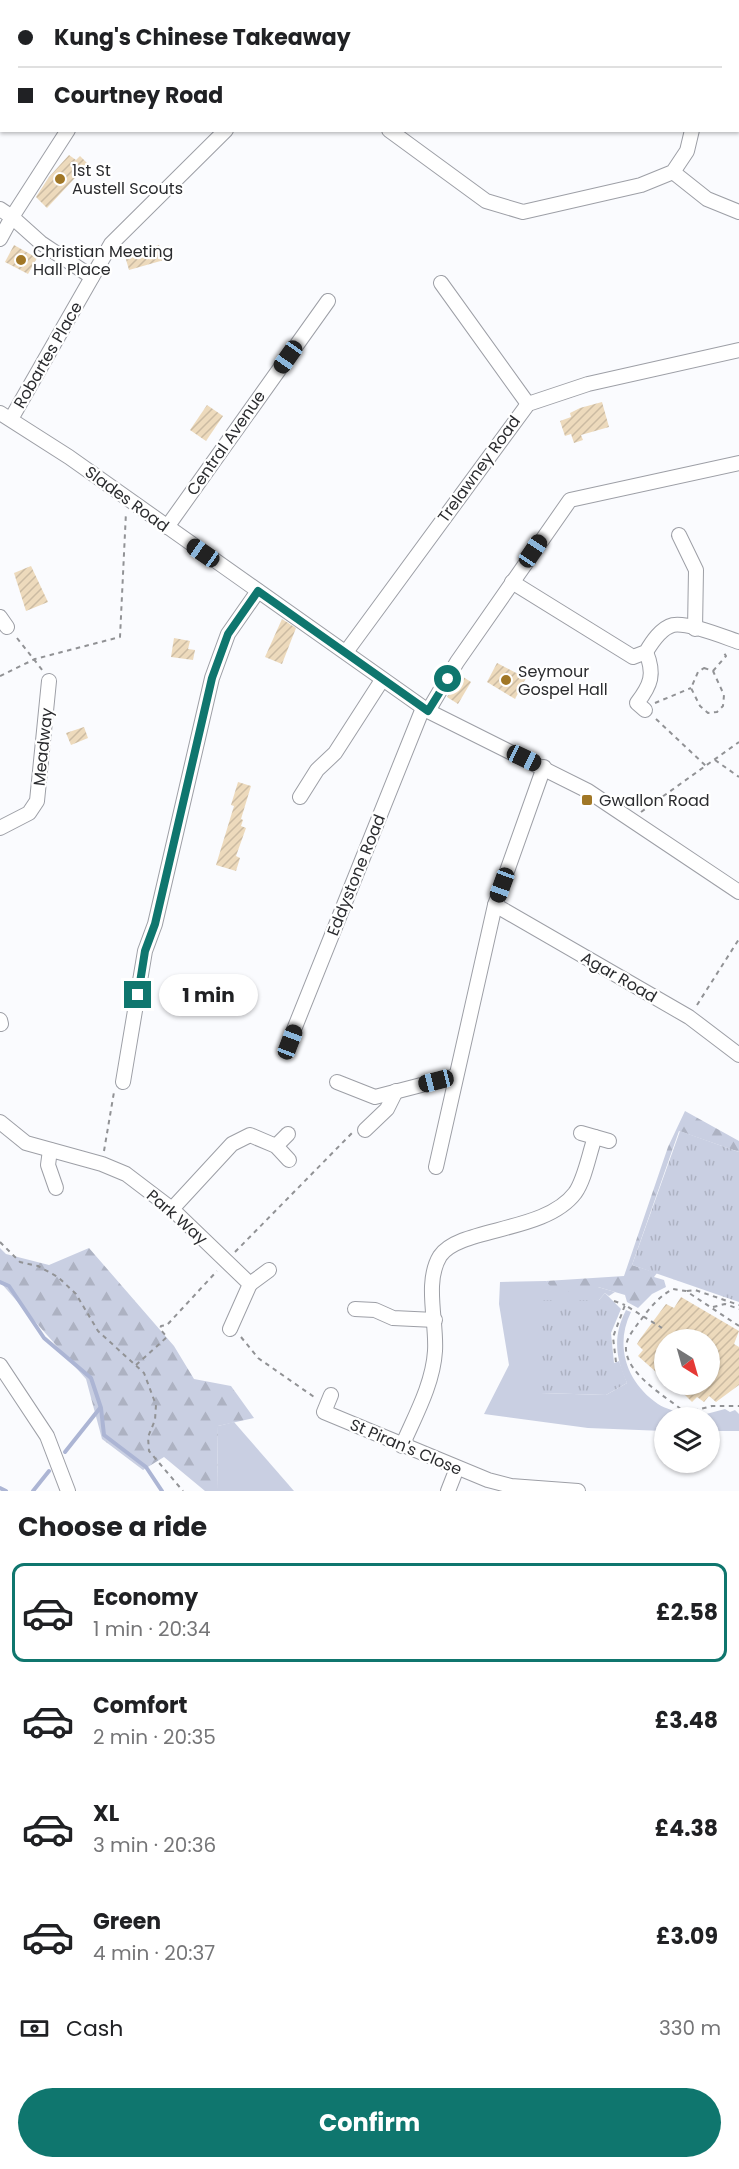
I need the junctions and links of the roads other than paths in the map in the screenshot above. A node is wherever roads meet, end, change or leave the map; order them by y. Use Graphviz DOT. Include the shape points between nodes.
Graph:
graph roads {
  1 [pos="67,132"];
  2 [pos="224,132"];
  3 [pos="391,132"];
  4 [pos="692,132"];
  5 [pos="673,172"];
  6 [pos="0,209"];
  7 [pos="739,212"];
  8 [pos="12,217"];
  9 [pos="0,239"];
  10 [pos="92,277"];
  11 [pos="441,282"];
  12 [pos="328,301"];
  13 [pos="739,350"];
  14 [pos="528,404"];
  15 [pos="6,416"];
  16 [pos="739,463"];
  17 [pos="167,527"];
  18 [pos="679,535"];
  19 [pos="512,582"];
  20 [pos="258,591"];
  21 [pos="695,629"];
  22 [pos="739,642"];
  23 [pos="346,652"];
  24 [pos="646,652"];
  25 [pos="382,680"];
  26 [pos="49,681"];
  27 [pos="426,709"];
  28 [pos="645,710"];
  29 [pos="544,767"];
  30 [pos="300,796"];
  31 [pos="0,828"];
  32 [pos="739,892"];
  33 [pos="495,905"];
  34 [pos="290,1042"];
  35 [pos="739,1055"];
  36 [pos="456,1076"];
  37 [pos="123,1082"];
  38 [pos="337,1082"];
  39 [pos="396,1091"];
  40 [pos="0,1122"];
  41 [pos="365,1130"];
  42 [pos="581,1133"];
  43 [pos="288,1134"];
  44 [pos="595,1137"];
  45 [pos="609,1141"];
  46 [pos="276,1146"];
  47 [pos="50,1149"];
  48 [pos="289,1160"];
  49 [pos="436,1167"];
  50 [pos="56,1188"];
  51 [pos="172,1209"];
  52 [pos="269,1270"];
  53 [pos="250,1284"];
  54 [pos="355,1309"];
  55 [pos="435,1320"];
  56 [pos="230,1329"];
  57 [pos="0,1365"];
  58 [pos="329,1400"];
  59 [pos="402,1446"];
  60 [pos="457,1468"];
  61 [pos="68,1491"];
  62 [pos="448,1491"];
  63 [pos="578,1491"];
  1 -- 8 [label="street"];
  2 -- 10 [label="street, Robartes Place" via="111,244"];
  3 -- 5 [label="street" via="486,201 523,212 641,185"];
  4 -- 5 [label="street" via="687,151"];
  5 -- 7 [label="street" via="707,199"];
  6 -- 8 [label="street"];
  8 -- 9 [label="street"];
  8 -- 10 [label="street" via="41,243"];
  10 -- 15 [label="street, Robartes Place"];
  11 -- 14 [label="street"];
  12 -- 17 [label="street, Central Avenue"];
  13 -- 14 [label="street, Trelawney Road" via="588,384"];
  14 -- 23 [label="street, Trelawney Road"];
  15 -- 17 [label="street, Slades Road"];
  16 -- 19 [label="street, Eddystone Road" via="570,500"];
  17 -- 20 [label="street, Slades Road"];
  18 -- 21 [label="street" via="696,570"];
  19 -- 24 [label="street" via="633,657"];
  19 -- 27 [label="street, Eddystone Road"];
  20 -- 23 [label="street, Slades Road"];
  20 -- 37 [label="street" via="228,634 212,678 155,924 145,951"];
  21 -- 22 [label="street"];
  21 -- 24 [label="street" via="673,625 654,639"];
  23 -- 25 [label="street, Slades Road"];
  24 -- 28 [label="street" via="652,668 650,686 637,703"];
  25 -- 27 [label="street, Slades Road"];
  25 -- 30 [label="street" via="335,753 317,770"];
  26 -- 31 [label="street, Meadway" via="37,801 29,813"];
  27 -- 29 [label="street, Slades Road"];
  27 -- 34 [label="street, Eddystone Road"];
  29 -- 32 [label="street, Slades Road" via="634,820"];
  29 -- 33 [label="street"];
  33 -- 35 [label="street, Agar Road" via="689,1017"];
  33 -- 36 [label="street"];
  36 -- 39 [label="street"];
  36 -- 49 [label="street"];
  38 -- 39 [label="street" via="375,1097"];
  39 -- 41 [label="street" via="387,1108"];
  40 -- 47 [label="street, Park Way" via="26,1143"];
  42 -- 44 [label="street"];
  43 -- 46 [label="street"];
  44 -- 45 [label="street"];
  44 -- 55 [label="street" via="576,1192 560,1209 457,1243 440,1256 433,1280"];
  46 -- 48 [label="street"];
  46 -- 51 [label="street" via="250,1136 232,1144"];
  47 -- 50 [label="street" via="48,1165"];
  47 -- 51 [label="street, Park Way" via="126,1174"];
  51 -- 53 [label="street, Park Way"];
  52 -- 53 [label="street"];
  53 -- 56 [label="street"];
  54 -- 55 [label="street" via="375,1310 393,1318"];
  55 -- 59 [label="street" via="435,1352 428,1386"];
  57 -- 61 [label="street" via="48,1436"];
  58 -- 59 [label="street, St Piran's Close" via="324,1412"];
  59 -- 60 [label="street, St Piran's Close"];
  60 -- 62 [label="street"];
  60 -- 63 [label="street, St Piran's Close" via="511,1486"];
}
